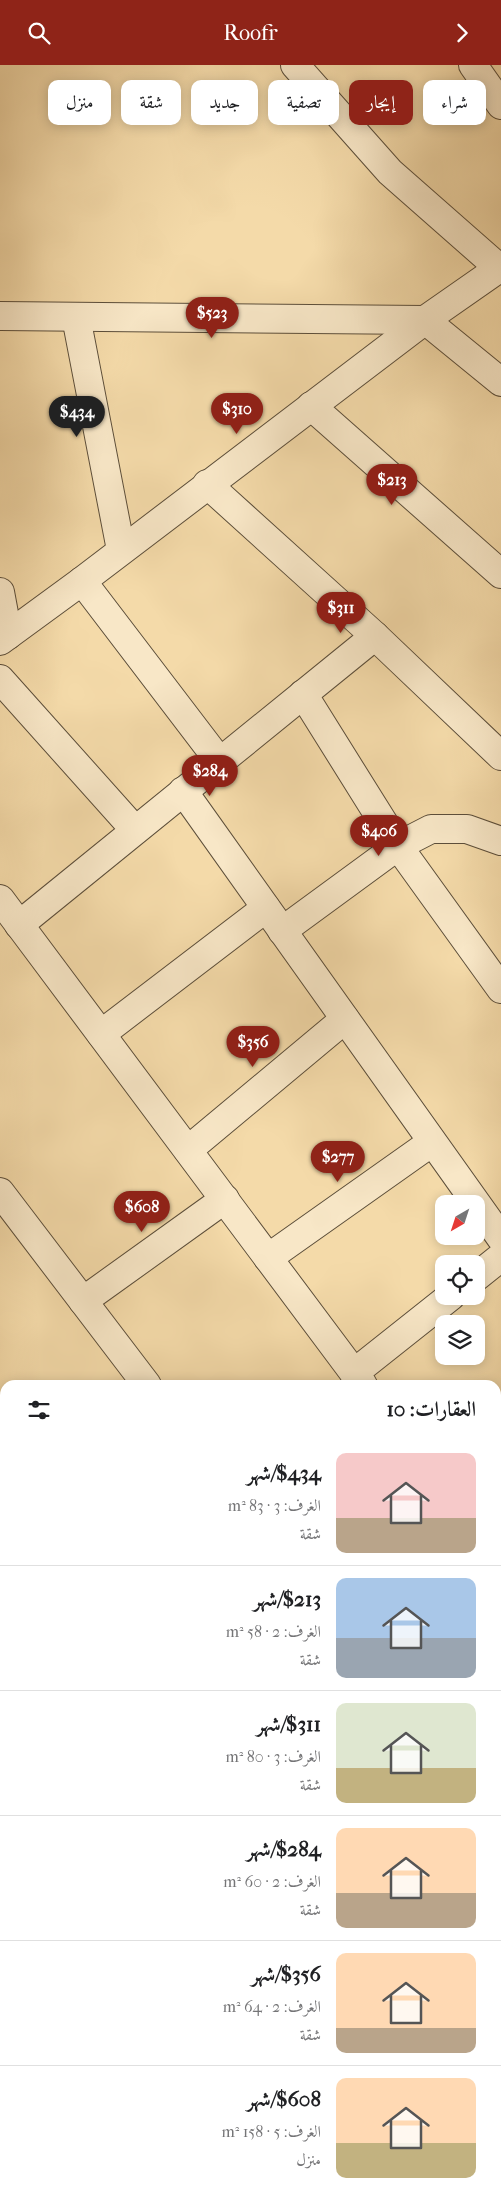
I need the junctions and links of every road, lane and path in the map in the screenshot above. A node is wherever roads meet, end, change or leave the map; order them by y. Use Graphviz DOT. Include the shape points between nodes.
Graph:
graph roads {
  1 [pos="295,65"];
  2 [pos="473,65"];
  3 [pos="501,105"];
  4 [pos="500,267"];
  5 [pos="0,316"];
  6 [pos="76,317"];
  7 [pos="425,320"];
  8 [pos="501,382"];
  9 [pos="311,406"];
  10 [pos="207,484"];
  11 [pos="121,550"];
  12 [pos="501,574"];
  13 [pos="82,581"];
  14 [pos="0,592"];
  15 [pos="375,636"];
  16 [pos="4,638"];
  17 [pos="0,679"];
  18 [pos="303,693"];
  19 [pos="501,756"];
  20 [pos="220,762"];
  21 [pos="183,791"];
  22 [pos="135,830"];
  23 [pos="501,841"];
  24 [pos="398,846"];
  25 [pos="0,899"];
  26 [pos="266,908"];
  27 [pos="19,925"];
  28 [pos="282,931"];
  29 [pos="501,989"];
  30 [pos="345,1019"];
  31 [pos="101,1034"];
  32 [pos="432,1142"];
  33 [pos="188,1150"];
  34 [pos="0,1192"];
  35 [pos="225,1199"];
  36 [pos="501,1238"];
  37 [pos="501,1257"];
  38 [pos="268,1258"];
  39 [pos="485,1270"];
  40 [pos="83,1301"];
  41 [pos="441,1305"];
  42 [pos="359,1379"];
  43 [pos="143,1380"];
  1 -- 4 [label="street" via="390,172"];
  2 -- 3 [label="street"];
  4 -- 7 [label="street"];
  5 -- 6 [label="street"];
  6 -- 7 [label="street"];
  6 -- 11 [label="street"];
  7 -- 8 [label="street"];
  7 -- 9 [label="street"];
  9 -- 10 [label="street"];
  9 -- 12 [label="street"];
  10 -- 11 [label="street"];
  10 -- 15 [label="street"];
  11 -- 13 [label="street"];
  13 -- 16 [label="street"];
  13 -- 20 [label="street"];
  14 -- 16 [label="street"];
  15 -- 18 [label="street"];
  15 -- 19 [label="street"];
  17 -- 22 [label="street"];
  18 -- 20 [label="street"];
  18 -- 24 [label="street"];
  20 -- 21 [label="street"];
  21 -- 22 [label="street"];
  21 -- 26 [label="street"];
  22 -- 27 [label="street"];
  23 -- 24 [label="street" via="467,829 431,829"];
  24 -- 28 [label="street"];
  24 -- 29 [label="street"];
  25 -- 27 [label="street"];
  26 -- 28 [label="street"];
  26 -- 31 [label="street"];
  27 -- 31 [label="street"];
  28 -- 30 [label="street"];
  30 -- 32 [label="street"];
  30 -- 33 [label="street"];
  31 -- 33 [label="street"];
  32 -- 36 [label="street"];
  32 -- 38 [label="street"];
  33 -- 35 [label="street"];
  34 -- 40 [label="street"];
  35 -- 38 [label="street"];
  35 -- 40 [label="street"];
  37 -- 39 [label="street"];
  38 -- 42 [label="street"];
  40 -- 43 [label="street"];
  41 -- 42 [label="street"];
}
